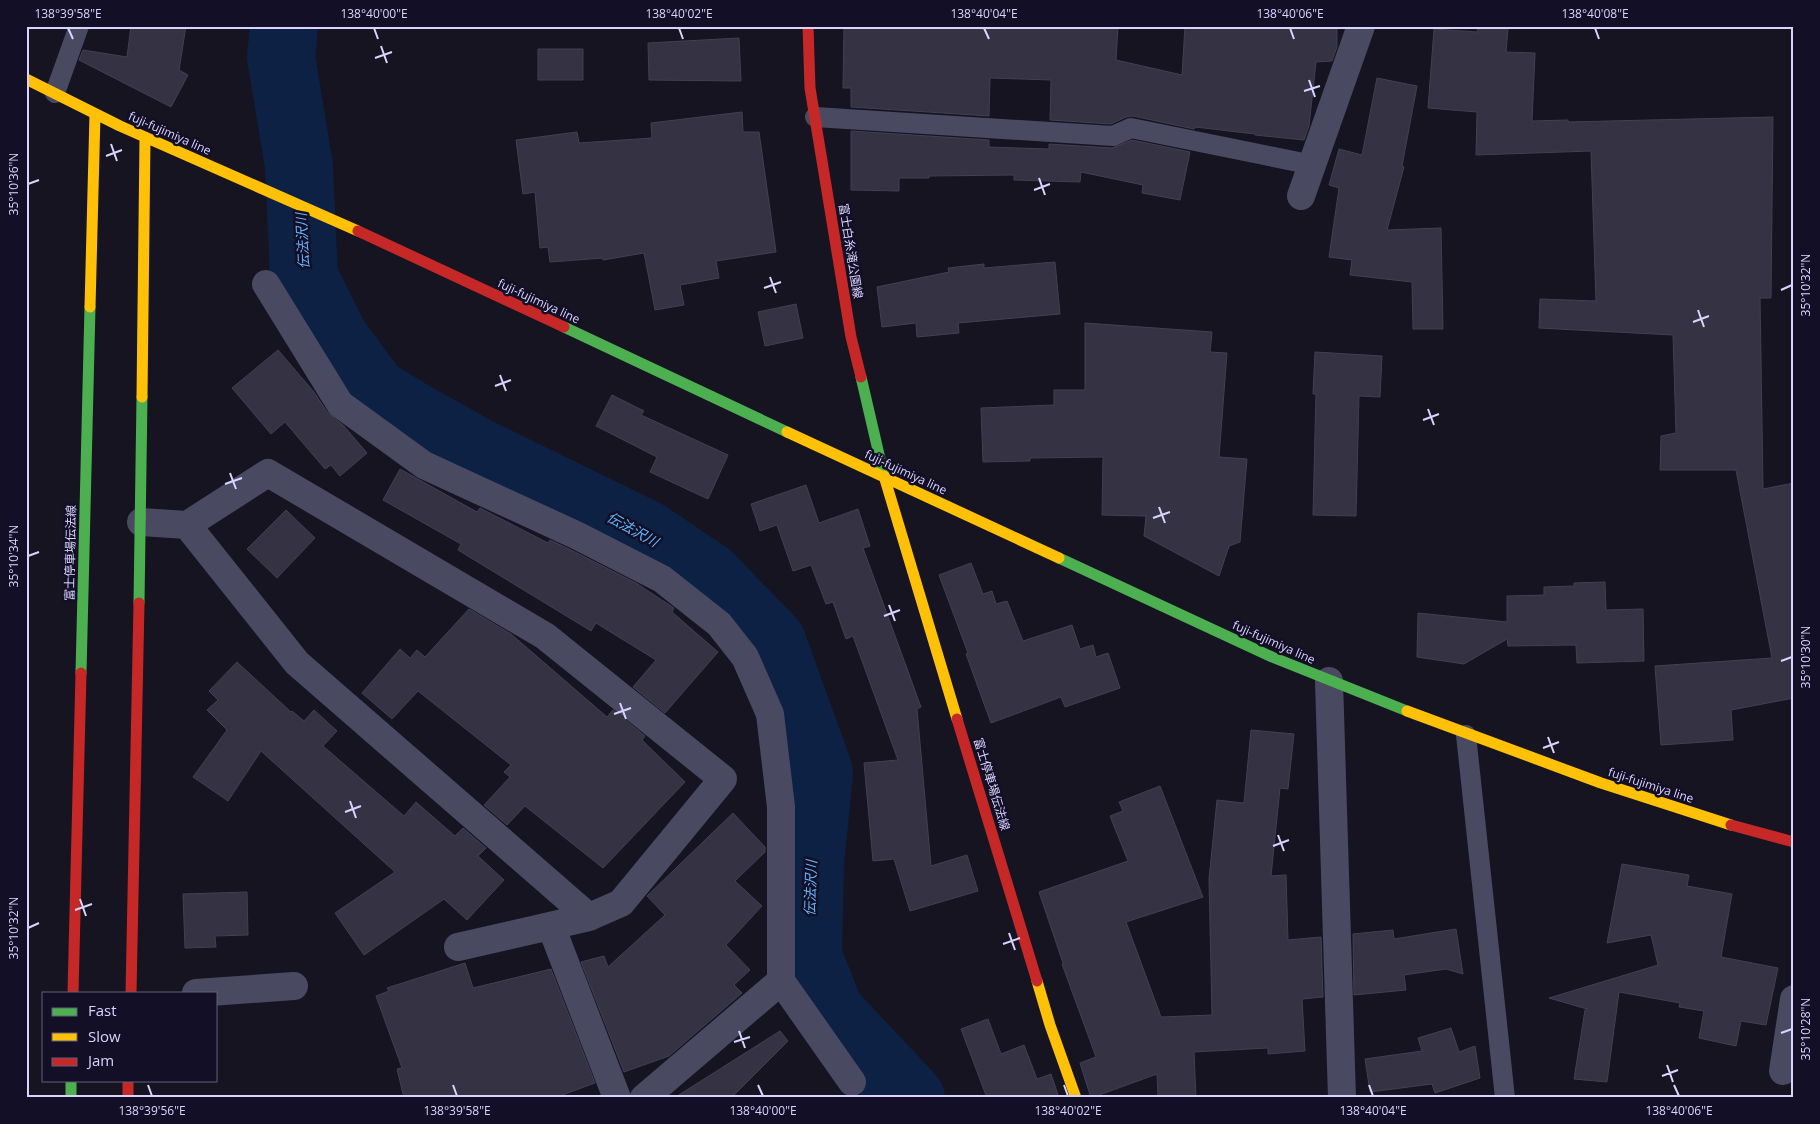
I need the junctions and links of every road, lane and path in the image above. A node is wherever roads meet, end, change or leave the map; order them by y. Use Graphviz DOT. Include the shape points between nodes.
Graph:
graph roads {
  1 [pos="79,26"];
  2 [pos="808,26"];
  3 [pos="1361,26"];
  4 [pos="26,79"];
  5 [pos="55,93"];
  6 [pos="95,114"];
  7 [pos="815,117"];
  8 [pos="145,138"];
  9 [pos="1313,165"];
  10 [pos="1301,196"];
  11 [pos="266,284"];
  12 [pos="884,476"];
  13 [pos="141,522"];
  14 [pos="187,525"];
  15 [pos="1329,681"];
  16 [pos="1466,734"];
  17 [pos="1794,842"];
  18 [pos="589,917"];
  19 [pos="551,926"];
  20 [pos="458,947"];
  21 [pos="781,981"];
  22 [pos="294,986"];
  23 [pos="73,992"];
  24 [pos="131,992"];
  25 [pos="210,992"];
  26 [pos="1794,999"];
  27 [pos="1783,1071"];
  28 [pos="71,1082"];
  29 [pos="128,1082"];
  30 [pos="852,1082"];
  31 [pos="71,1098"];
  32 [pos="128,1098"];
  33 [pos="618,1098"];
  34 [pos="644,1098"];
  35 [pos="1076,1098"];
  36 [pos="1342,1098"];
  37 [pos="1504,1098"];
  1 -- 5 [label="lane"];
  2 -- 7 [label="main road, 富士白糸滝公園線" via="810,88"];
  3 -- 9 [label="street"];
  4 -- 5 [label="main road, fuji-fujimiya line"];
  5 -- 6 [label="main road, fuji-fujimiya line"];
  6 -- 8 [label="main road, fuji-fujimiya line"];
  6 -- 23 [label="main road, 富士停車場伝法線"];
  7 -- 9 [label="lane" via="1113,136 1132,128"];
  7 -- 12 [label="main road, 富士白糸滝公園線" via="851,337"];
  8 -- 12 [label="main road, fuji-fujimiya line" via="381,241"];
  8 -- 13 [label="main road"];
  9 -- 10 [label="street"];
  11 -- 21 [label="street" via="340,404 424,465 576,535 662,579 719,624 745,657 770,714 781,807"];
  12 -- 15 [label="main road, fuji-fujimiya line"];
  12 -- 35 [label="main road, 富士停車場伝法線" via="1050,1025"];
  13 -- 14 [label="street"];
  13 -- 24 [label="main road"];
  14 -- 18 [label="street" via="297,663"];
  14 -- 18 [label="street" via="268,473 545,636 723,779 620,903"];
  15 -- 16 [label="main road, fuji-fujimiya line"];
  15 -- 36 [label="street"];
  16 -- 17 [label="main road, fuji-fujimiya line" via="1642,798"];
  16 -- 37 [label="lane"];
  18 -- 19 [label="street"];
  19 -- 20 [label="street"];
  19 -- 33 [label="street"];
  21 -- 30 [label="street"];
  21 -- 34 [label="street"];
  22 -- 25 [label="street"];
  26 -- 27 [label="street"];
  28 -- 31 [label="main road"];
  29 -- 32 [label="main road"];
}
